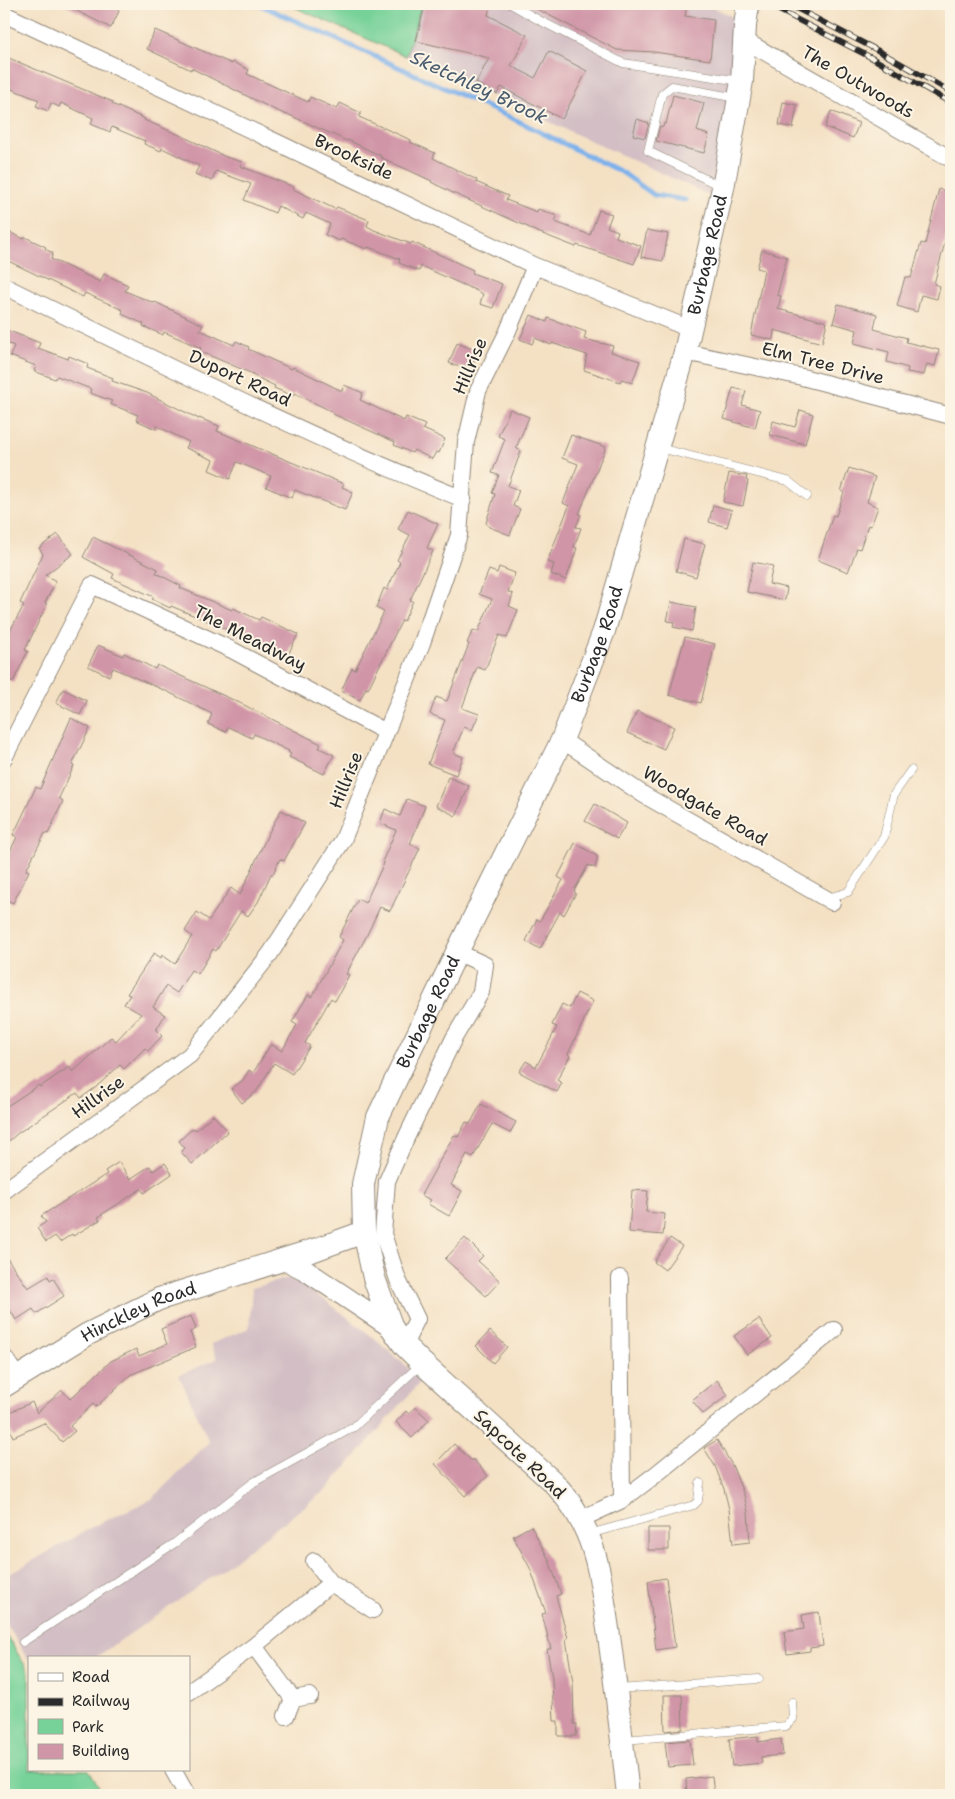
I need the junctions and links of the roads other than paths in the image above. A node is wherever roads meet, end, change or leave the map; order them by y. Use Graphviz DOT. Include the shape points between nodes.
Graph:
graph roads {
  1 [pos="511,4"];
  2 [pos="748,4"];
  3 [pos="4,14"];
  4 [pos="744,33"];
  5 [pos="740,89"];
  6 [pos="951,160"];
  7 [pos="723,188"];
  8 [pos="535,266"];
  9 [pos="4,286"];
  10 [pos="690,329"];
  11 [pos="685,352"];
  12 [pos="951,416"];
  13 [pos="658,448"];
  14 [pos="807,496"];
  15 [pos="463,499"];
  16 [pos="386,732"];
  17 [pos="562,740"];
  18 [pos="4,758"];
  19 [pos="911,770"];
  20 [pos="829,900"];
  21 [pos="457,952"];
  22 [pos="4,1191"];
  23 [pos="364,1232"];
  24 [pos="283,1259"];
  25 [pos="620,1278"];
  26 [pos="834,1330"];
  27 [pos="398,1337"];
  28 [pos="4,1357"];
  29 [pos="422,1363"];
  30 [pos="11,1382"];
  31 [pos="700,1483"];
  32 [pos="622,1500"];
  33 [pos="584,1527"];
  34 [pos="314,1561"];
  35 [pos="331,1583"];
  36 [pos="373,1610"];
  37 [pos="24,1642"];
  38 [pos="254,1646"];
  39 [pos="759,1679"];
  40 [pos="616,1689"];
  41 [pos="190,1691"];
  42 [pos="310,1696"];
  43 [pos="293,1699"];
  44 [pos="792,1702"];
  45 [pos="286,1716"];
  46 [pos="622,1740"];
  47 [pos="174,1772"];
  48 [pos="187,1795"];
  49 [pos="628,1795"];
  1 -- 5 [label="lane" via="624,63"];
  2 -- 4 [label="main road, Burbage Road"];
  3 -- 8 [label="street, Brookside"];
  4 -- 5 [label="main road, Burbage Road"];
  4 -- 6 [label="street, The Outwoods"];
  5 -- 7 [label="main road, Burbage Road"];
  5 -- 7 [label="lane" via="672,86 662,94 648,152"];
  7 -- 10 [label="main road, Burbage Road"];
  8 -- 10 [label="street, Brookside"];
  8 -- 15 [label="street, Hillrise" via="478,391 466,442"];
  9 -- 15 [label="street, Duport Road" via="188,376 382,466"];
  10 -- 11 [label="main road, Burbage Road"];
  11 -- 12 [label="street, Elm Tree Drive" via="802,377"];
  11 -- 13 [label="main road, Burbage Road"];
  13 -- 14 [label="lane" via="788,481"];
  13 -- 17 [label="main road, Burbage Road" via="604,631"];
  15 -- 16 [label="street, Hillrise" via="459,535 422,643"];
  16 -- 18 [label="street, The Meadway" via="232,650 92,585"];
  16 -- 22 [label="street, Hillrise" via="344,840 270,954 190,1055"];
  17 -- 20 [label="street, Woodgate Road" via="644,795"];
  17 -- 21 [label="main road, Burbage Road"];
  19 -- 20 [label="lane" via="894,794 884,837 848,892"];
  21 -- 23 [label="main road, Burbage Road" via="378,1117 362,1184"];
  21 -- 27 [label="street" via="485,965 481,992 454,1038 387,1181 383,1234 398,1280 417,1319"];
  23 -- 24 [label="main road, Hinckley Road"];
  23 -- 27 [label="main road, Sapcote Road" via="374,1278"];
  24 -- 27 [label="street" via="305,1270"];
  24 -- 30 [label="main road, Hinckley Road" via="159,1299 88,1334"];
  25 -- 32 [label="street"];
  26 -- 32 [label="street"];
  27 -- 29 [label="main road, Sapcote Road"];
  28 -- 30 [label="street"];
  29 -- 33 [label="main road, Sapcote Road" via="554,1482"];
  29 -- 37 [label="lane" via="354,1427 254,1482 175,1543"];
  31 -- 33 [label="lane" via="698,1501 694,1505"];
  32 -- 33 [label="street"];
  33 -- 40 [label="main road, Sapcote Road" via="601,1582"];
  34 -- 35 [label="street"];
  35 -- 36 [label="street"];
  35 -- 38 [label="street"];
  38 -- 41 [label="street"];
  38 -- 43 [label="street"];
  39 -- 40 [label="lane"];
  40 -- 46 [label="main road, Sapcote Road"];
  42 -- 43 [label="street"];
  43 -- 45 [label="street"];
  44 -- 46 [label="lane" via="793,1719 786,1726"];
  46 -- 49 [label="main road, Sapcote Road"];
  47 -- 48 [label="street"];
}
